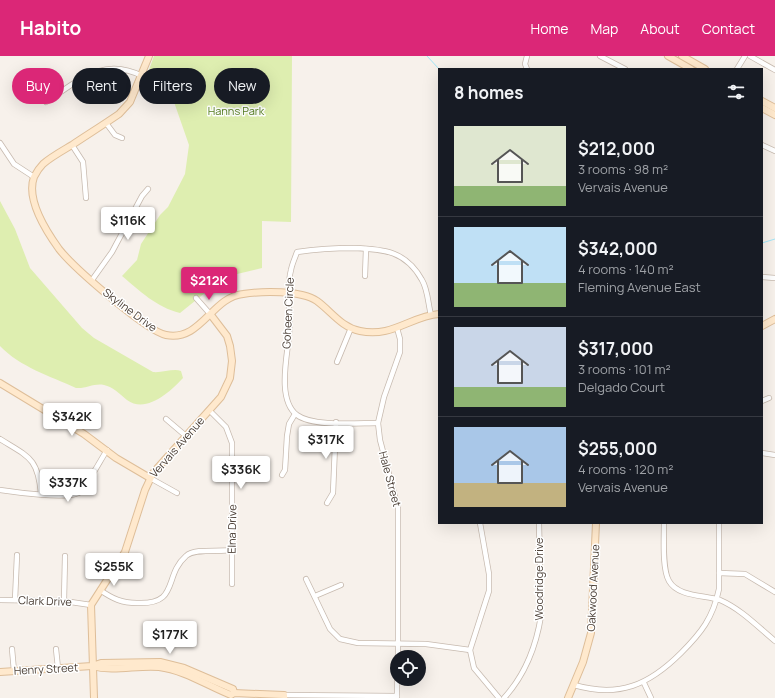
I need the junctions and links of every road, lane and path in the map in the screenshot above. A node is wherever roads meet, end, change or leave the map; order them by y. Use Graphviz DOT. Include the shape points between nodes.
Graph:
graph roads {
  1 [pos="150,56"];
  2 [pos="527,56"];
  3 [pos="600,56"];
  4 [pos="668,56"];
  5 [pos="682,56"];
  6 [pos="745,56"];
  7 [pos="750,56"];
  8 [pos="145,68"];
  9 [pos="527,68"];
  10 [pos="623,68"];
  11 [pos="689,68"];
  12 [pos="703,68"];
  13 [pos="738,68"];
  14 [pos="775,70"];
  15 [pos="139,75"];
  16 [pos="139,82"];
  17 [pos="64,91"];
  18 [pos="763,102"];
  19 [pos="775,108"];
  20 [pos="763,109"];
  21 [pos="775,115"];
  22 [pos="106,123"];
  23 [pos="122,138"];
  24 [pos="0,143"];
  25 [pos="72,145"];
  26 [pos="763,145"];
  27 [pos="775,151"];
  28 [pos="34,177"];
  29 [pos="148,189"];
  30 [pos="86,198"];
  31 [pos="366,249"];
  32 [pos="365,276"];
  33 [pos="763,277"];
  34 [pos="775,278"];
  35 [pos="92,280"];
  36 [pos="290,294"];
  37 [pos="196,298"];
  38 [pos="438,314"];
  39 [pos="210,315"];
  40 [pos="431,315"];
  41 [pos="775,319"];
  42 [pos="763,325"];
  43 [pos="351,328"];
  44 [pos="397,328"];
  45 [pos="337,362"];
  46 [pos="0,383"];
  47 [pos="769,398"];
  48 [pos="763,401"];
  49 [pos="209,410"];
  50 [pos="295,414"];
  51 [pos="166,420"];
  52 [pos="336,422"];
  53 [pos="378,423"];
  54 [pos="186,436"];
  55 [pos="0,439"];
  56 [pos="107,450"];
  57 [pos="763,454"];
  58 [pos="775,455"];
  59 [pos="282,475"];
  60 [pos="150,478"];
  61 [pos="0,490"];
  62 [pos="177,493"];
  63 [pos="41,494"];
  64 [pos="327,503"];
  65 [pos="480,524"];
  66 [pos="539,524"];
  67 [pos="596,524"];
  68 [pos="664,524"];
  69 [pos="719,524"];
  70 [pos="231,550"];
  71 [pos="17,555"];
  72 [pos="65,556"];
  73 [pos="719,573"];
  74 [pos="306,579"];
  75 [pos="232,584"];
  76 [pos="341,585"];
  77 [pos="100,590"];
  78 [pos="775,592"];
  79 [pos="315,596"];
  80 [pos="717,599"];
  81 [pos="0,600"];
  82 [pos="15,600"];
  83 [pos="64,601"];
  84 [pos="90,605"];
  85 [pos="775,641"];
  86 [pos="398,644"];
  87 [pos="12,649"];
  88 [pos="56,649"];
  89 [pos="398,650"];
  90 [pos="470,650"];
  91 [pos="92,666"];
  92 [pos="58,668"];
  93 [pos="14,671"];
  94 [pos="0,672"];
  95 [pos="644,683"];
  96 [pos="574,684"];
  97 [pos="397,686"];
  98 [pos="233,695"];
  99 [pos="284,697"];
  100 [pos="397,697"];
  101 [pos="94,698"];
  102 [pos="499,698"];
  103 [pos="504,698"];
  104 [pos="568,698"];
  105 [pos="651,698"];
  1 -- 8 [label="street"];
  2 -- 9 [label="street"];
  3 -- 10 [label="street"];
  4 -- 11 [label="street"];
  5 -- 12 [label="street"];
  6 -- 13 [label="street"];
  7 -- 14 [label="street"];
  15 -- 17 [label="street" via="112,68 98,70"];
  16 -- 22 [label="street" via="130,102"];
  18 -- 19 [label="street"];
  20 -- 21 [label="street"];
  22 -- 23 [label="street" via="115,135"];
  22 -- 25 [label="street"];
  24 -- 28 [label="street" via="14,164"];
  25 -- 28 [label="street" via="43,164"];
  25 -- 30 [label="street" via="83,162"];
  26 -- 27 [label="street"];
  28 -- 35 [label="street, Skyline Drive" via="34,206 60,250"];
  29 -- 35 [label="street" via="104,265"];
  31 -- 32 [label="street"];
  31 -- 36 [label="street, Goheen Circle" via="316,248 297,252 291,270"];
  31 -- 40 [label="street, Goheen Circle" via="388,251 411,265 423,281"];
  33 -- 34 [label="street"];
  35 -- 39 [label="street, Skyline Drive" via="144,323 165,335 188,333"];
  36 -- 39 [label="street, Skyline Drive" via="240,294"];
  36 -- 43 [label="street, Skyline Drive" via="313,299 337,320"];
  36 -- 50 [label="street, Goheen Circle" via="289,336 285,361 286,391 287,400"];
  37 -- 39 [label="street, Vervais Avenue"];
  38 -- 40 [label="street, Skyline Drive"];
  39 -- 49 [label="street, Vervais Avenue" via="227,336 232,361 226,388"];
  40 -- 44 [label="street, Skyline Drive"];
  41 -- 42 [label="street"];
  43 -- 44 [label="street, Skyline Drive" via="374,332"];
  43 -- 45 [label="street"];
  44 -- 53 [label="street, Hale Street" via="400,352"];
  46 -- 56 [label="street"];
  47 -- 48 [label="street"];
  49 -- 54 [label="street, Vervais Avenue"];
  49 -- 70 [label="street, Elna Drive" via="226,427 232,443"];
  50 -- 52 [label="street" via="316,422"];
  50 -- 59 [label="street" via="288,430 285,470"];
  51 -- 54 [label="street"];
  52 -- 53 [label="street"];
  52 -- 64 [label="street" via="333,493"];
  53 -- 86 [label="street, Hale Street" via="398,508"];
  54 -- 60 [label="street, Vervais Avenue"];
  55 -- 63 [label="street" via="33,462 40,479"];
  56 -- 60 [label="street"];
  56 -- 63 [label="street" via="79,493"];
  57 -- 58 [label="street"];
  60 -- 62 [label="street"];
  60 -- 77 [label="street, Vervais Avenue" via="127,547"];
  61 -- 63 [label="street"];
  65 -- 90 [label="street" via="489,574 489,591"];
  66 -- 103 [label="street, Woodridge Drive" via="540,624 524,670 516,685"];
  67 -- 96 [label="street, Oakwood Avenue" via="591,633"];
  68 -- 80 [label="street" via="666,572 669,581 683,591"];
  69 -- 73 [label="street"];
  70 -- 75 [label="street, Elna Drive"];
  70 -- 77 [label="street" via="198,552 186,556 167,592 158,602 123,603"];
  71 -- 82 [label="street"];
  72 -- 83 [label="street"];
  73 -- 78 [label="street" via="745,574"];
  73 -- 80 [label="street"];
  74 -- 79 [label="street"];
  76 -- 79 [label="street"];
  77 -- 84 [label="street, Vervais Avenue"];
  79 -- 86 [label="street" via="330,629 340,639 358,643"];
  80 -- 85 [label="street" via="742,614"];
  80 -- 95 [label="street" via="712,614 697,636 659,674"];
  81 -- 82 [label="street, Clark Drive"];
  82 -- 83 [label="street, Clark Drive"];
  83 -- 84 [label="street, Clark Drive"];
  84 -- 91 [label="street"];
  86 -- 89 [label="street, Hale Street"];
  86 -- 90 [label="street" via="426,644"];
  87 -- 93 [label="street"];
  88 -- 92 [label="street"];
  90 -- 102 [label="street" via="474,668"];
  91 -- 92 [label="street, Henry Street"];
  91 -- 98 [label="street, Henry Street" via="102,669 170,669"];
  91 -- 101 [label="street"];
  92 -- 93 [label="street, Henry Street"];
  93 -- 94 [label="street, Henry Street"];
  95 -- 96 [label="street" via="632,689 608,692"];
  95 -- 105 [label="street"];
  96 -- 104 [label="street, Oakwood Avenue"];
  97 -- 100 [label="street"];
  98 -- 99 [label="street, Henry Street"];
  99 -- 100 [label="street, Henry Street"];
}
